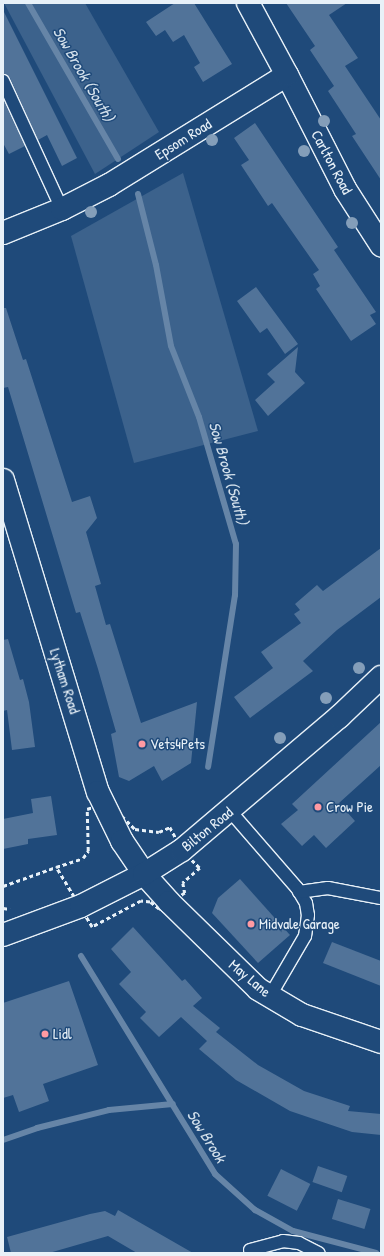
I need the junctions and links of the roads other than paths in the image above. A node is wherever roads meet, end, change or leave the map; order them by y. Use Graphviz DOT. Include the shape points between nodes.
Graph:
graph roads {
  1 [pos="248,3"];
  2 [pos="287,75"];
  3 [pos="3,81"];
  4 [pos="62,209"];
  5 [pos="3,233"];
  6 [pos="381,245"];
  7 [pos="3,480"];
  8 [pos="9,528"];
  9 [pos="381,676"];
  10 [pos="230,811"];
  11 [pos="144,874"];
  12 [pos="299,892"];
  13 [pos="381,898"];
  14 [pos="3,936"];
  15 [pos="270,996"];
  16 [pos="381,1042"];
  17 [pos="250,1250"];
  18 [pos="318,1253"];
  1 -- 2 [label="street"];
  2 -- 4 [label="street, Epsom Road" via="109,185"];
  2 -- 6 [label="street, Carlton Road" via="345,189"];
  3 -- 4 [label="lane"];
  4 -- 5 [label="street, Epsom Road"];
  7 -- 8 [label="street, Lytham Road"];
  8 -- 11 [label="street, Lytham Road" via="98,792 122,841"];
  9 -- 10 [label="street, Bilton Road" via="339,717"];
  10 -- 11 [label="street, Bilton Road" via="202,836"];
  10 -- 12 [label="lane"];
  11 -- 14 [label="street, Bilton Road" via="46,921"];
  11 -- 15 [label="street, May Lane" via="258,989"];
  12 -- 13 [label="lane" via="328,888"];
  12 -- 15 [label="lane" via="308,914 304,936"];
  15 -- 16 [label="street, May Lane" via="302,1016"];
  17 -- 18 [label="lane" via="283,1241 299,1243"];
}
